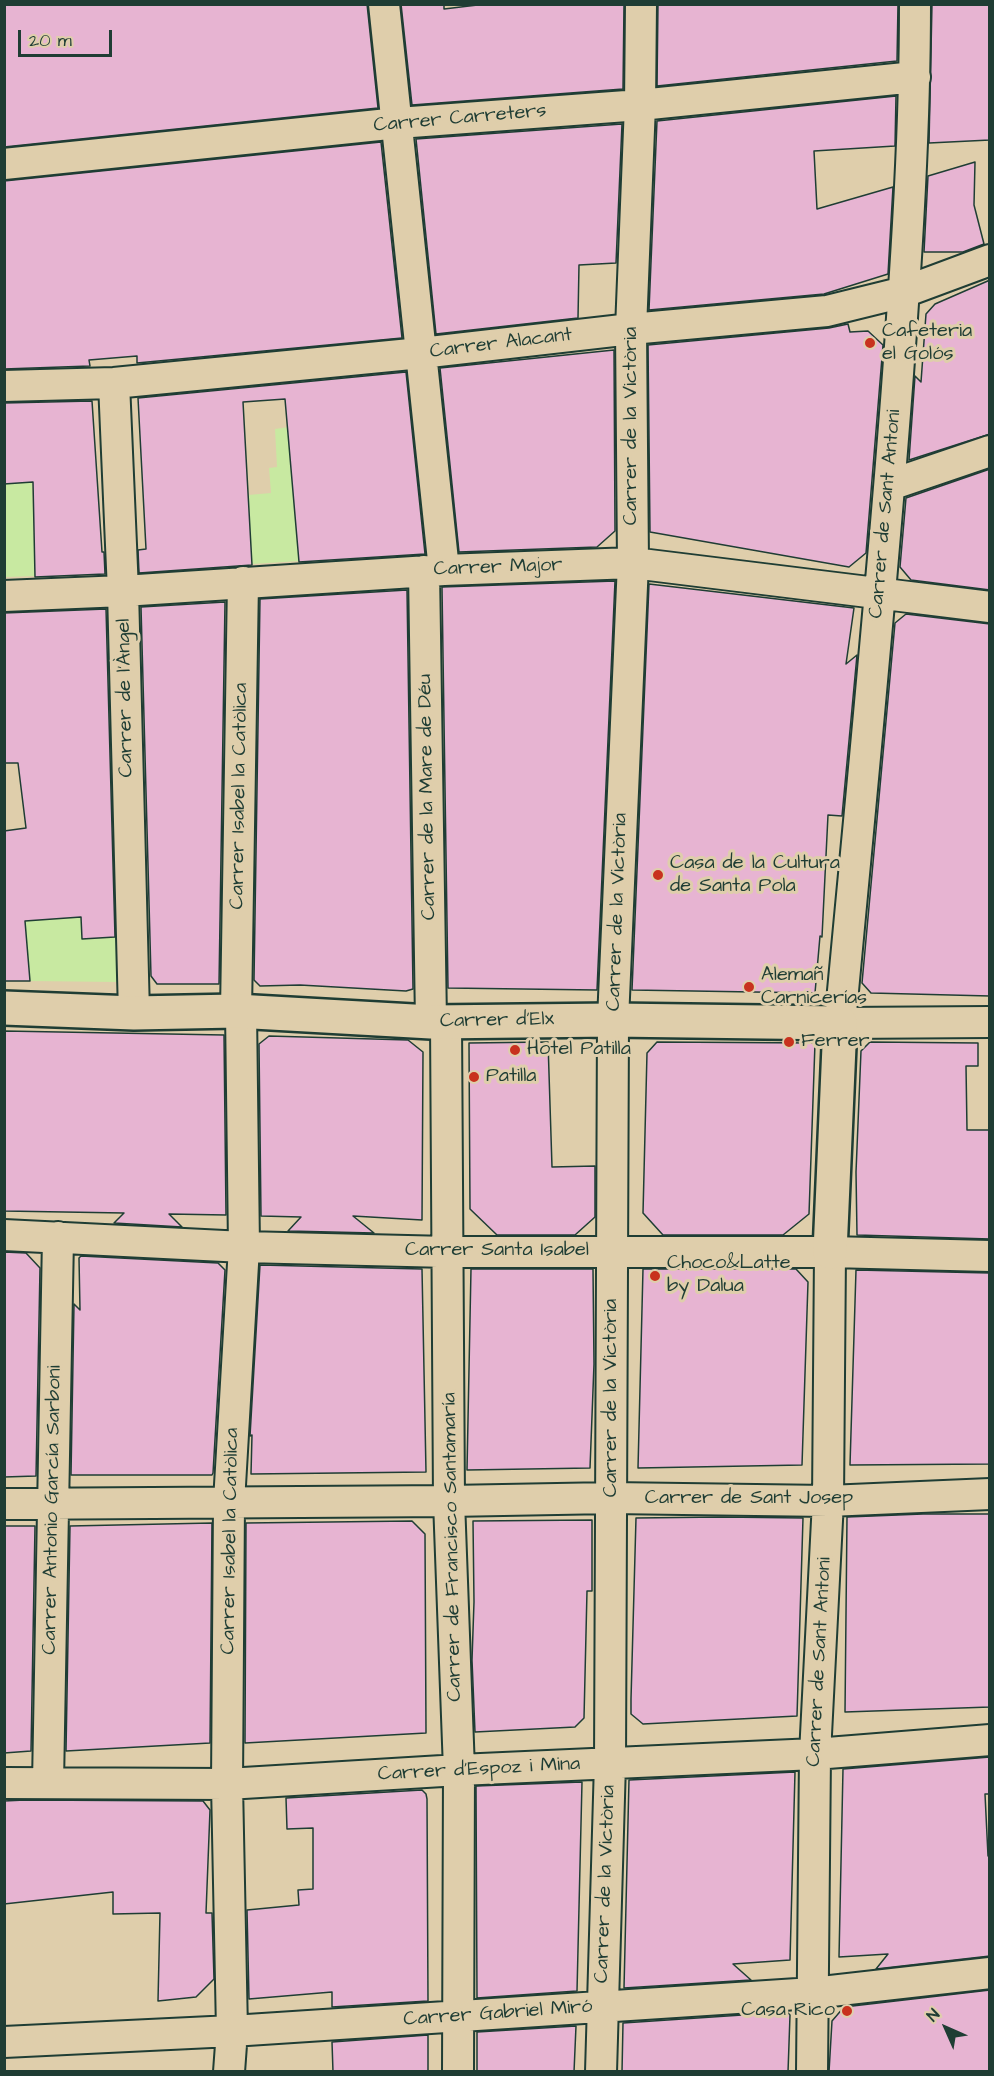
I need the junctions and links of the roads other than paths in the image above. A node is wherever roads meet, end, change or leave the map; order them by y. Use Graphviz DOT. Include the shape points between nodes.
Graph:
graph roads {
  1 [pos="384,4"];
  2 [pos="641,4"];
  3 [pos="915,4"];
  4 [pos="915,77"];
  5 [pos="639,105"];
  6 [pos="398,123"];
  7 [pos="4,165"];
  8 [pos="990,260"];
  9 [pos="904,292"];
  10 [pos="630,329"];
  11 [pos="421,353"];
  12 [pos="114,382"];
  13 [pos="4,386"];
  14 [pos="990,451"];
  15 [pos="890,485"];
  16 [pos="633,563"];
  17 [pos="434,571"];
  18 [pos="243,582"];
  19 [pos="123,591"];
  20 [pos="880,593"];
  21 [pos="4,596"];
  22 [pos="990,607"];
  23 [pos="4,1008"];
  24 [pos="238,1011"];
  25 [pos="134,1013"];
  26 [pos="613,1020"];
  27 [pos="439,1022"];
  28 [pos="990,1022"];
  29 [pos="840,1023"];
  30 [pos="4,1235"];
  31 [pos="58,1237"];
  32 [pos="244,1247"];
  33 [pos="613,1251"];
  34 [pos="448,1252"];
  35 [pos="830,1252"];
  36 [pos="990,1256"];
  37 [pos="990,1494"];
  38 [pos="611,1498"];
  39 [pos="448,1501"];
  40 [pos="828,1501"];
  41 [pos="228,1502"];
  42 [pos="53,1503"];
  43 [pos="4,1504"];
  44 [pos="990,1740"];
  45 [pos="815,1754"];
  46 [pos="610,1763"];
  47 [pos="459,1770"];
  48 [pos="4,1783"];
  49 [pos="48,1783"];
  50 [pos="227,1784"];
  51 [pos="990,1973"];
  52 [pos="813,1993"];
  53 [pos="603,2007"];
  54 [pos="459,2017"];
  55 [pos="232,2031"];
  56 [pos="4,2042"];
  57 [pos="229,2072"];
  58 [pos="458,2072"];
  59 [pos="601,2072"];
  60 [pos="812,2072"];
  1 -- 6 [label="street, Carrer de la Mare de Déu"];
  2 -- 5 [label="street, Carrer de la Victòria"];
  3 -- 4 [label="street, Carrer de Sant Antoni"];
  4 -- 5 [label="street, Carrer Carreters"];
  4 -- 9 [label="street, Carrer de Sant Antoni"];
  5 -- 6 [label="street, Carrer Carreters"];
  5 -- 10 [label="street, Carrer de la Victòria"];
  6 -- 7 [label="street, Carrer Carreters"];
  6 -- 11 [label="street, Carrer de la Mare de Déu"];
  8 -- 9 [label="street, Carrer Alacant"];
  9 -- 10 [label="street, Carrer Alacant" via="827,311"];
  9 -- 15 [label="street, Carrer de Sant Antoni"];
  10 -- 11 [label="street, Carrer Alacant"];
  10 -- 16 [label="street, Carrer de la Victòria"];
  11 -- 12 [label="street, Carrer Alacant"];
  11 -- 17 [label="street, Carrer de la Mare de Déu"];
  12 -- 13 [label="street, Carrer Alacant"];
  12 -- 19 [label="street, Carrer de l'Àngel"];
  14 -- 15 [label="street"];
  15 -- 20 [label="street, Carrer de Sant Antoni"];
  16 -- 17 [label="street, Carrer Major"];
  16 -- 20 [label="street, Carrer Major"];
  16 -- 26 [label="street, Carrer de la Victòria"];
  17 -- 18 [label="street, Carrer Major"];
  17 -- 27 [label="street, Carrer de la Mare de Déu"];
  18 -- 19 [label="street, Carrer Major"];
  18 -- 24 [label="street, Carrer Isabel la Catòlica"];
  19 -- 21 [label="street, Carrer Major"];
  19 -- 25 [label="street, Carrer de l'Àngel"];
  20 -- 22 [label="street, Carrer Major"];
  20 -- 29 [label="street, Carrer de Sant Antoni"];
  23 -- 25 [label="street, Carrer d'Elx"];
  24 -- 25 [label="street, Carrer d'Elx"];
  24 -- 27 [label="street, Carrer d'Elx"];
  24 -- 32 [label="street, Carrer Isabel la Catòlica"];
  26 -- 27 [label="street, Carrer d'Elx"];
  26 -- 29 [label="street, Carrer d'Elx"];
  26 -- 33 [label="street, Carrer de la Victòria"];
  27 -- 34 [label="street, Carrer de Francisco Santamaría"];
  28 -- 29 [label="street, Carrer d'Elx"];
  29 -- 35 [label="street"];
  30 -- 31 [label="street, Carrer Santa Isabel"];
  31 -- 32 [label="street, Carrer Santa Isabel"];
  31 -- 42 [label="street, Carrer Antonio García Sarboni"];
  32 -- 34 [label="street, Carrer Santa Isabel"];
  32 -- 41 [label="street, Carrer Isabel la Catòlica"];
  33 -- 34 [label="street, Carrer Santa Isabel"];
  33 -- 35 [label="street, Carrer Santa Isabel"];
  33 -- 38 [label="street, Carrer de la Victòria"];
  34 -- 39 [label="street, Carrer de Francisco Santamaría"];
  35 -- 36 [label="street, Carrer Santa Isabel"];
  35 -- 40 [label="street, Carrer de Sant Antoni"];
  37 -- 40 [label="street, Carrer de Sant Josep"];
  38 -- 39 [label="street, Carrer de Sant Josep"];
  38 -- 40 [label="street, Carrer de Sant Josep"];
  38 -- 46 [label="street, Carrer de la Victòria"];
  39 -- 41 [label="street, Carrer de Sant Josep"];
  39 -- 47 [label="street, Carrer de Francisco Santamaría"];
  40 -- 45 [label="street, Carrer de Sant Antoni"];
  41 -- 42 [label="street, Carrer de Sant Josep"];
  41 -- 50 [label="street, Carrer Isabel la Catòlica"];
  42 -- 43 [label="street, Carrer de Sant Josep"];
  42 -- 49 [label="street, Carrer Antonio García Sarboni"];
  44 -- 45 [label="street, Carrer d'Espoz i Mina"];
  45 -- 46 [label="street, Carrer d'Espoz i Mina"];
  45 -- 52 [label="street, Carrer de Sant Antoni"];
  46 -- 47 [label="street, Carrer d'Espoz i Mina"];
  46 -- 53 [label="street, Carrer de la Victòria"];
  47 -- 50 [label="street, Carrer d'Espoz i Mina"];
  47 -- 54 [label="street, Carrer de Francisco Santamaría"];
  48 -- 49 [label="street, Carrer d'Espoz i Mina"];
  49 -- 50 [label="street, Carrer d'Espoz i Mina"];
  50 -- 55 [label="street, Carrer Isabel la Catòlica"];
  51 -- 52 [label="street, Carrer Gabriel Miró"];
  52 -- 53 [label="street, Carrer Gabriel Miró"];
  52 -- 60 [label="street, Carrer de Sant Antoni"];
  53 -- 54 [label="street, Carrer Gabriel Miró"];
  53 -- 59 [label="street, Carrer de la Victòria"];
  54 -- 55 [label="street, Carrer Gabriel Miró"];
  54 -- 58 [label="street, Carrer de Francisco Santamaría"];
  55 -- 56 [label="street, Carrer Gabriel Miró"];
  55 -- 57 [label="street, Carrer Isabel la Catòlica"];
}
